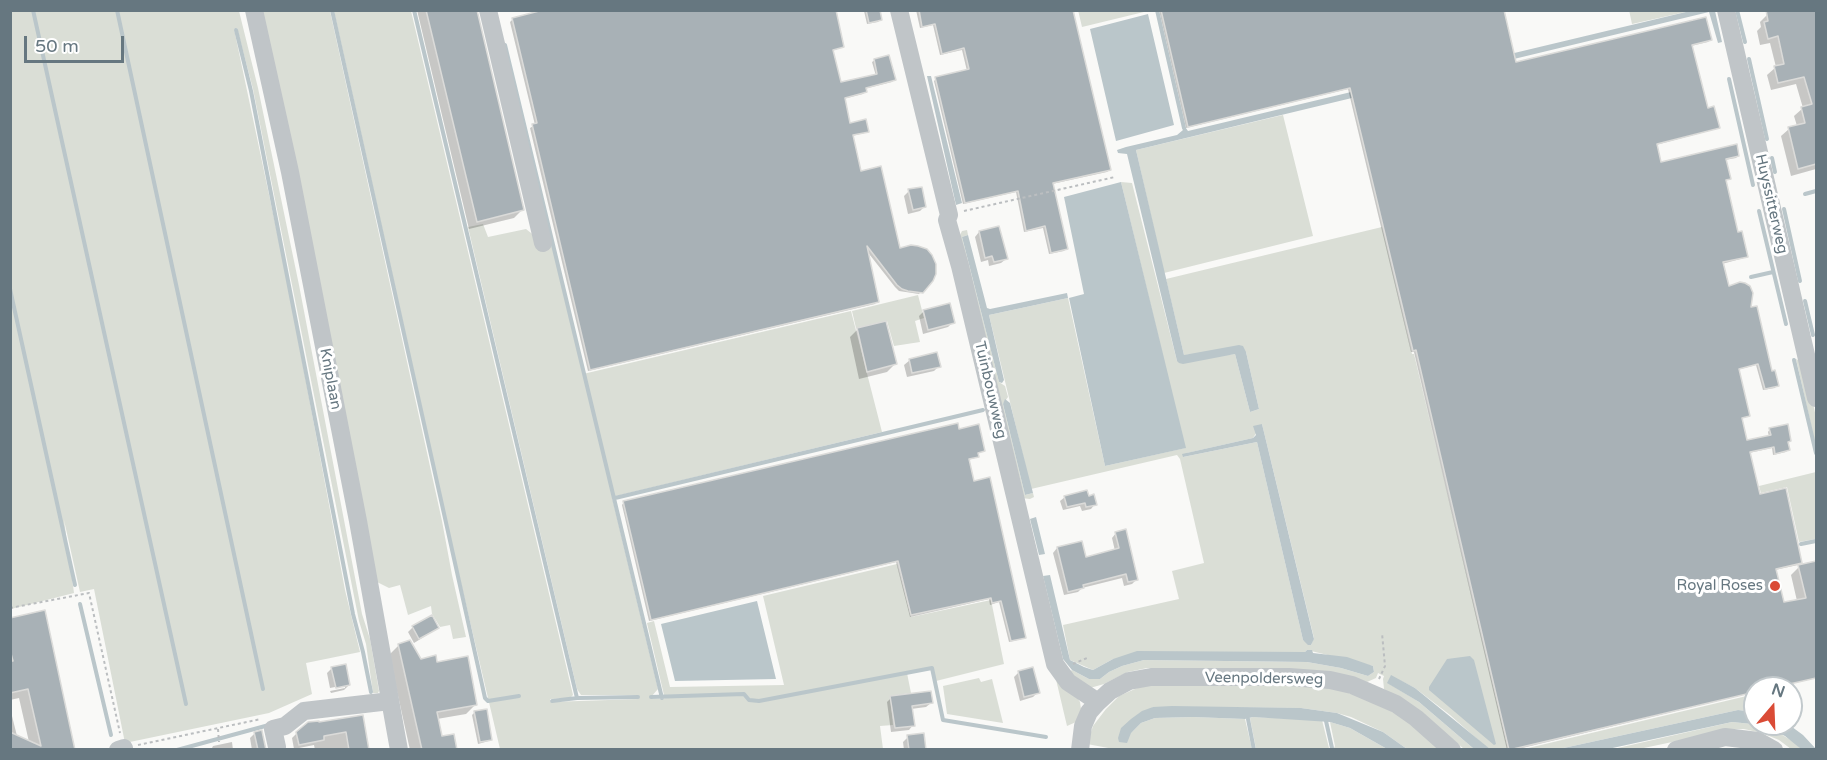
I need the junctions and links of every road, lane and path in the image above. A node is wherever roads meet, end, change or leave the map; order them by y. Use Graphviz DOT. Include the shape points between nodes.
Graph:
graph roads {
  1 [pos="254,10"];
  2 [pos="488,10"];
  3 [pos="899,10"];
  4 [pos="1726,10"];
  5 [pos="1115,177"];
  6 [pos="949,215"];
  7 [pos="543,243"];
  8 [pos="1816,398"];
  9 [pos="10,608"];
  10 [pos="1382,633"];
  11 [pos="1087,658"];
  12 [pos="1076,661"];
  13 [pos="1372,693"];
  14 [pos="390,701"];
  15 [pos="1098,702"];
  16 [pos="266,718"];
  17 [pos="218,729"];
  18 [pos="219,742"];
  19 [pos="277,747"];
  20 [pos="121,749"];
  21 [pos="399,750"];
  22 [pos="1080,750"];
  23 [pos="1452,750"];
  24 [pos="1676,750"];
  25 [pos="1774,750"];
  1 -- 14 [label="street, Kniplaan" via="290,172"];
  2 -- 7 [label="street"];
  3 -- 6 [label="street, Tuinbouwweg"];
  4 -- 8 [label="street, Huyssitterweg"];
  5 -- 6 [label="path"];
  6 -- 15 [label="street, Tuinbouwweg" via="947,220 1055,664 1068,682"];
  9 -- 20 [label="path" via="89,593"];
  10 -- 13 [label="path" via="1385,666"];
  11 -- 12 [label="path"];
  13 -- 15 [label="street, Veenpoldersweg" via="1320,679 1151,677 1129,681"];
  13 -- 23 [label="street, Veenpoldersweg" via="1416,718"];
  14 -- 19 [label="street" via="304,711 285,726 273,729"];
  14 -- 21 [label="street, Kniplaan"];
  15 -- 22 [label="street" via="1083,726"];
  16 -- 17 [label="path"];
  17 -- 18 [label="path"];
  17 -- 20 [label="path"];
  24 -- 25 [label="street" via="1725,737 1758,741"];
}
